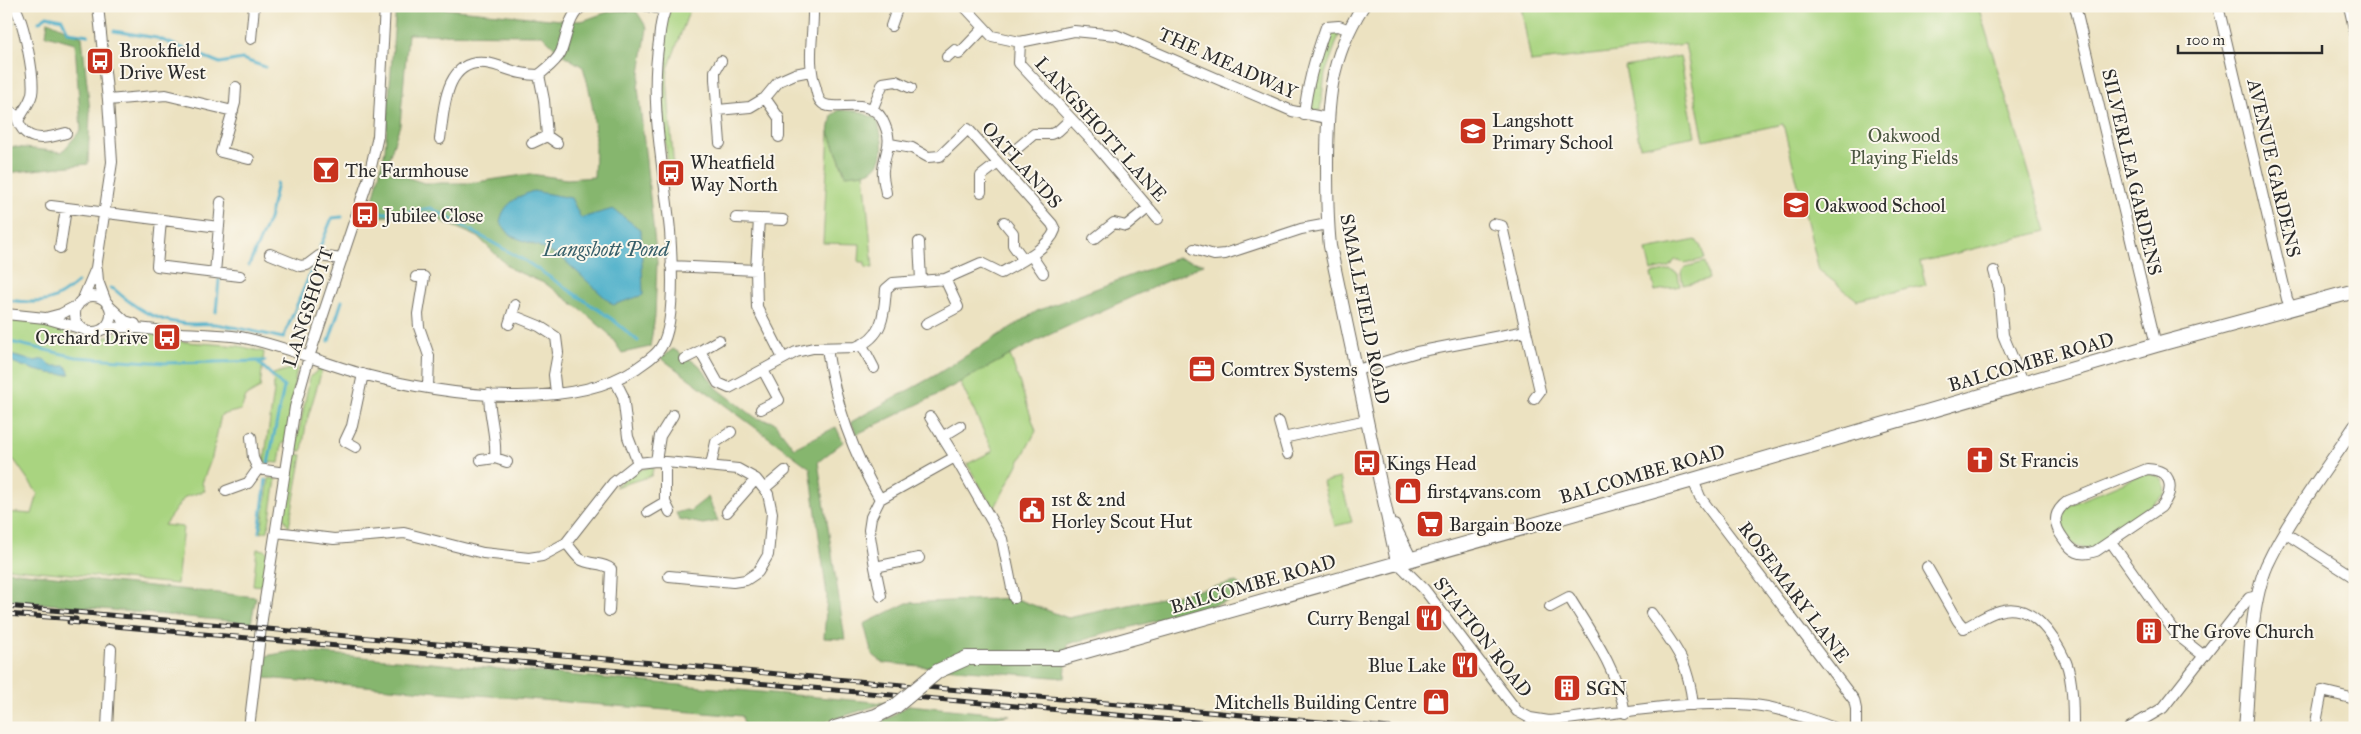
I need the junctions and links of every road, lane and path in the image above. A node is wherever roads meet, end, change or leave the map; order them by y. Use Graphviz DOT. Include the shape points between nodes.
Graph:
graph roads {
  1 [pos="14,6"];
  2 [pos="98,6"];
  3 [pos="254,6"];
  4 [pos="385,6"];
  5 [pos="647,6"];
  6 [pos="814,6"];
  7 [pos="898,6"];
  8 [pos="964,6"];
  9 [pos="1362,6"];
  10 [pos="2075,6"];
  11 [pos="2218,6"];
  12 [pos="2349,6"];
  13 [pos="579,7"];
  14 [pos="666,8"];
  15 [pos="891,26"];
  16 [pos="984,28"];
  17 [pos="1349,30"];
  18 [pos="2355,33"];
  19 [pos="251,39"];
  20 [pos="1020,42"];
  21 [pos="947,57"];
  22 [pos="721,61"];
  23 [pos="810,71"];
  24 [pos="538,74"];
  25 [pos="236,87"];
  26 [pos="911,88"];
  27 [pos="765,98"];
  28 [pos="108,100"];
  29 [pos="6,109"];
  30 [pos="718,110"];
  31 [pos="872,110"];
  32 [pos="233,111"];
  33 [pos="1304,115"];
  34 [pos="1327,118"];
  35 [pos="19,119"];
  36 [pos="1071,119"];
  37 [pos="66,132"];
  38 [pos="547,136"];
  39 [pos="779,137"];
  40 [pos="440,138"];
  41 [pos="532,143"];
  42 [pos="557,143"];
  43 [pos="720,143"];
  44 [pos="890,144"];
  45 [pos="1014,151"];
  46 [pos="249,159"];
  47 [pos="998,163"];
  48 [pos="981,192"];
  49 [pos="886,193"];
  50 [pos="221,202"];
  51 [pos="51,206"];
  52 [pos="66,208"];
  53 [pos="1148,208"];
  54 [pos="106,213"];
  55 [pos="736,218"];
  56 [pos="759,219"];
  57 [pos="1158,219"];
  58 [pos="161,220"];
  59 [pos="783,220"];
  60 [pos="1004,222"];
  61 [pos="1328,224"];
  62 [pos="1498,225"];
  63 [pos="219,227"];
  64 [pos="1094,239"];
  65 [pos="919,242"];
  66 [pos="60,248"];
  67 [pos="1194,249"];
  68 [pos="270,254"];
  69 [pos="1028,258"];
  70 [pos="342,259"];
  71 [pos="671,266"];
  72 [pos="96,268"];
  73 [pos="756,270"];
  74 [pos="1994,270"];
  75 [pos="215,273"];
  76 [pos="1043,273"];
  77 [pos="240,276"];
  78 [pos="423,277"];
  79 [pos="945,279"];
  80 [pos="921,280"];
  81 [pos="2355,291"];
  82 [pos="80,303"];
  83 [pos="108,304"];
  84 [pos="515,305"];
  85 [pos="2291,307"];
  86 [pos="6,314"];
  87 [pos="45,318"];
  88 [pos="926,324"];
  89 [pos="83,329"];
  90 [pos="104,329"];
  91 [pos="148,329"];
  92 [pos="1526,331"];
  93 [pos="719,340"];
  94 [pos="862,345"];
  95 [pos="2156,345"];
  96 [pos="827,348"];
  97 [pos="700,351"];
  98 [pos="309,357"];
  99 [pos="783,358"];
  100 [pos="684,359"];
  101 [pos="874,368"];
  102 [pos="763,370"];
  103 [pos="1357,370"];
  104 [pos="363,374"];
  105 [pos="615,380"];
  106 [pos="2024,385"];
  107 [pos="428,388"];
  108 [pos="489,394"];
  109 [pos="556,394"];
  110 [pos="1537,395"];
  111 [pos="761,409"];
  112 [pos="673,414"];
  113 [pos="930,417"];
  114 [pos="1367,420"];
  115 [pos="1279,422"];
  116 [pos="960,426"];
  117 [pos="2355,426"];
  118 [pos="731,432"];
  119 [pos="251,437"];
  120 [pos="942,437"];
  121 [pos="1283,438"];
  122 [pos="356,447"];
  123 [pos="1288,454"];
  124 [pos="955,457"];
  125 [pos="495,458"];
  126 [pos="481,460"];
  127 [pos="661,461"];
  128 [pos="507,462"];
  129 [pos="638,463"];
  130 [pos="711,465"];
  131 [pos="258,469"];
  132 [pos="785,471"];
  133 [pos="285,473"];
  134 [pos="756,479"];
  135 [pos="1694,480"];
  136 [pos="765,488"];
  137 [pos="226,491"];
  138 [pos="880,499"];
  139 [pos="665,502"];
  140 [pos="648,512"];
  141 [pos="670,512"];
  142 [pos="728,512"];
  143 [pos="1388,518"];
  144 [pos="276,532"];
  145 [pos="2285,533"];
  146 [pos="2111,542"];
  147 [pos="566,543"];
  148 [pos="919,558"];
  149 [pos="1410,558"];
  150 [pos="1396,562"];
  151 [pos="1927,566"];
  152 [pos="875,567"];
  153 [pos="670,576"];
  154 [pos="2355,578"];
  155 [pos="1424,589"];
  156 [pos="881,596"];
  157 [pos="2258,596"];
  158 [pos="1014,598"];
  159 [pos="1550,607"];
  160 [pos="609,611"];
  161 [pos="1651,613"];
  162 [pos="111,649"];
  163 [pos="2204,656"];
  164 [pos="2355,700"];
  165 [pos="1692,705"];
  166 [pos="1625,713"];
  167 [pos="107,728"];
  168 [pos="249,728"];
  169 [pos="835,728"];
  170 [pos="1835,728"];
  171 [pos="1856,728"];
  172 [pos="2073,728"];
  173 [pos="2128,728"];
  174 [pos="2245,728"];
  175 [pos="2314,728"];
  1 -- 35 [label="street" via="24,31 33,86 32,96"];
  2 -- 28 [label="street"];
  3 -- 19 [label="street"];
  4 -- 70 [label="street, LANGSHOTT" via="378,136 368,180"];
  5 -- 14 [label="street"];
  6 -- 23 [label="street"];
  7 -- 15 [label="street"];
  8 -- 16 [label="street, LANGSHOTT LANE"];
  9 -- 17 [label="street, SMALLFIELD ROAD"];
  10 -- 95 [label="street, SILVERLEA GARDENS"];
  11 -- 85 [label="street, AVENUE GARDENS"];
  12 -- 18 [label="street"];
  13 -- 24 [label="street" via="567,29 560,53"];
  14 -- 71 [label="street" via="655,67 655,116 670,230"];
  16 -- 20 [label="street, LANGSHOTT LANE" via="992,36"];
  16 -- 21 [label="street" via="959,54 955,50"];
  17 -- 33 [label="street, THE MEADWAY" via="1339,26 1326,28 1315,56"];
  17 -- 34 [label="street, SMALLFIELD ROAD" via="1331,84"];
  20 -- 33 [label="street, THE MEADWAY" via="1074,30 1116,35"];
  20 -- 36 [label="street, LANGSHOTT LANE" via="1019,63"];
  22 -- 30 [label="street" via="715,79"];
  23 -- 27 [label="street" via="779,81"];
  23 -- 31 [label="street" via="822,103 828,106 851,104"];
  24 -- 38 [label="street"];
  24 -- 40 [label="street" via="515,73 487,63 461,71 450,83"];
  25 -- 32 [label="street"];
  26 -- 31 [label="street" via="896,81 883,83"];
  27 -- 30 [label="street" via="750,107"];
  27 -- 39 [label="street" via="780,123"];
  28 -- 32 [label="street" via="166,95"];
  28 -- 54 [label="street" via="112,162"];
  29 -- 35 [label="street"];
  30 -- 43 [label="street"];
  31 -- 44 [label="street" via="881,117"];
  32 -- 46 [label="street" via="221,152"];
  33 -- 34 [label="street, THE MEADWAY"];
  34 -- 61 [label="street, SMALLFIELD ROAD"];
  35 -- 37 [label="street" via="21,127 41,139"];
  36 -- 45 [label="street" via="1052,134 1034,134"];
  36 -- 53 [label="street, LANGSHOTT LANE"];
  38 -- 41 [label="street"];
  38 -- 42 [label="street"];
  44 -- 47 [label="street, OATLANDS" via="912,148 928,157 940,156 968,129"];
  44 -- 49 [label="street" via="882,171"];
  47 -- 48 [label="street" via="981,176"];
  47 -- 69 [label="street, OATLANDS" via="1055,230"];
  50 -- 63 [label="street"];
  51 -- 52 [label="street"];
  52 -- 54 [label="street"];
  52 -- 66 [label="street"];
  53 -- 57 [label="street, LANGSHOTT LANE"];
  53 -- 64 [label="street" via="1126,226 1114,222"];
  54 -- 58 [label="street"];
  54 -- 72 [label="street"];
  55 -- 56 [label="street"];
  56 -- 59 [label="street"];
  56 -- 73 [label="street"];
  58 -- 63 [label="street"];
  58 -- 75 [label="street" via="157,266"];
  60 -- 69 [label="street" via="1013,233 1013,245"];
  61 -- 67 [label="street" via="1226,254 1214,255"];
  61 -- 103 [label="street, SMALLFIELD ROAD"];
  62 -- 92 [label="street"];
  63 -- 75 [label="street"];
  65 -- 80 [label="street"];
  68 -- 70 [label="street" via="300,266 319,256"];
  69 -- 76 [label="street"];
  69 -- 79 [label="street" via="1001,273 981,263"];
  70 -- 98 [label="street, LANGSHOTT"];
  71 -- 73 [label="street"];
  71 -- 105 [label="street" via="671,307 662,346 647,361"];
  72 -- 82 [label="street"];
  72 -- 83 [label="street"];
  73 -- 99 [label="street" via="757,307"];
  74 -- 106 [label="street" via="2003,336"];
  75 -- 77 [label="street"];
  78 -- 107 [label="street" via="418,314 429,356"];
  79 -- 80 [label="street"];
  79 -- 88 [label="street" via="958,307"];
  80 -- 94 [label="street" via="888,286 882,324"];
  81 -- 85 [label="main road, BALCOMBE ROAD"];
  82 -- 83 [label="street" via="96,296"];
  82 -- 87 [label="street" via="61,314"];
  82 -- 89 [label="street" via="76,320"];
  83 -- 90 [label="street" via="111,319"];
  83 -- 91 [label="street" via="125,321"];
  84 -- 109 [label="street" via="510,320 539,326 556,337"];
  85 -- 95 [label="main road, BALCOMBE ROAD"];
  86 -- 87 [label="street"];
  87 -- 89 [label="street"];
  89 -- 90 [label="street" via="94,333"];
  90 -- 91 [label="street"];
  91 -- 98 [label="street" via="240,338"];
  92 -- 103 [label="street" via="1417,352"];
  92 -- 110 [label="street"];
  93 -- 97 [label="street"];
  94 -- 96 [label="street"];
  94 -- 101 [label="street"];
  95 -- 106 [label="main road, BALCOMBE ROAD"];
  96 -- 99 [label="street" via="805,350"];
  96 -- 138 [label="street" via="836,401 860,462"];
  97 -- 100 [label="street"];
  97 -- 102 [label="street" via="723,387 729,388"];
  98 -- 104 [label="street"];
  98 -- 133 [label="street, LANGSHOTT" via="295,407"];
  99 -- 102 [label="street"];
  102 -- 111 [label="street" via="778,400"];
  103 -- 114 [label="street, SMALLFIELD ROAD"];
  104 -- 107 [label="street"];
  104 -- 122 [label="street" via="352,426 345,441"];
  105 -- 109 [label="street"];
  105 -- 129 [label="street" via="622,396 628,437"];
  106 -- 135 [label="main road, BALCOMBE ROAD" via="1858,430"];
  107 -- 108 [label="street"];
  108 -- 109 [label="street"];
  108 -- 125 [label="street"];
  112 -- 127 [label="street" via="660,436"];
  113 -- 120 [label="street"];
  114 -- 121 [label="street"];
  114 -- 143 [label="street, SMALLFIELD ROAD"];
  115 -- 121 [label="street"];
  116 -- 120 [label="street"];
  117 -- 145 [label="street"];
  118 -- 130 [label="street" via="716,442"];
  119 -- 131 [label="street" via="253,458"];
  120 -- 124 [label="street"];
  121 -- 123 [label="street"];
  124 -- 138 [label="street"];
  124 -- 158 [label="street" via="1002,539"];
  125 -- 126 [label="street"];
  125 -- 128 [label="street"];
  127 -- 129 [label="street"];
  127 -- 130 [label="street"];
  127 -- 139 [label="street"];
  129 -- 147 [label="street" via="613,483"];
  130 -- 134 [label="street" via="738,469"];
  131 -- 133 [label="street"];
  131 -- 137 [label="street" via="248,483"];
  132 -- 136 [label="street"];
  133 -- 144 [label="street, LANGSHOTT"];
  134 -- 136 [label="street"];
  134 -- 142 [label="street"];
  135 -- 149 [label="main road, BALCOMBE ROAD"];
  135 -- 171 [label="street, ROSEMARY LANE" via="1700,497 1854,700"];
  136 -- 153 [label="street" via="771,503 771,529 768,555 758,572 746,580 733,582"];
  138 -- 152 [label="street" via="868,530"];
  139 -- 140 [label="street"];
  139 -- 141 [label="street"];
  143 -- 149 [label="street"];
  143 -- 150 [label="street, SMALLFIELD ROAD"];
  144 -- 147 [label="street" via="334,539 404,533 483,553 529,558 553,552"];
  144 -- 168 [label="street, LANGSHOTT"];
  145 -- 154 [label="street"];
  145 -- 157 [label="street" via="2267,566"];
  146 -- 146 [label="street" via="2086,555 2077,553 2057,530 2056,514 2060,507 2147,469 2157,470 2165,476 2171,489 2165,502"];
  146 -- 163 [label="street" via="2176,634"];
  147 -- 160 [label="street" via="580,559 611,569"];
  148 -- 152 [label="street"];
  149 -- 150 [label="main road, BALCOMBE ROAD"];
  149 -- 155 [label="street"];
  150 -- 155 [label="street, STATION ROAD"];
  150 -- 169 [label="main road, BALCOMBE ROAD, bridge" via="1061,658 967,658 938,671 896,706 876,716"];
  151 -- 172 [label="street" via="1938,575 1964,628 1998,611 2007,610 2029,613 2042,624 2066,664 2073,702"];
  152 -- 156 [label="street"];
  155 -- 166 [label="street, STATION ROAD" via="1517,711 1530,718 1549,721"];
  157 -- 163 [label="street" via="2249,598"];
  157 -- 174 [label="street"];
  159 -- 166 [label="street" via="1569,597 1603,653 1622,694"];
  161 -- 165 [label="street" via="1682,657 1690,679"];
  162 -- 167 [label="street"];
  163 -- 173 [label="street" via="2163,708"];
  164 -- 175 [label="street" via="2322,692"];
  165 -- 166 [label="street, STATION ROAD"];
  165 -- 170 [label="street, STATION ROAD" via="1774,708"];
}
